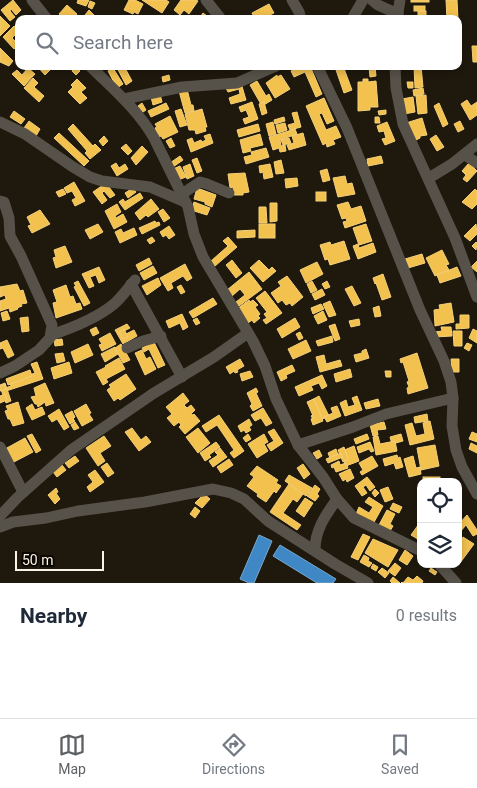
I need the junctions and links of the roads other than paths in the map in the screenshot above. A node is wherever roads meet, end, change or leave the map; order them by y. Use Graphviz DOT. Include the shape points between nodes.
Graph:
graph roads {
  1 [pos="32,0"];
  2 [pos="206,0"];
  3 [pos="292,0"];
  4 [pos="363,0"];
  5 [pos="372,0"];
  6 [pos="400,0"];
  7 [pos="43,15"];
  8 [pos="218,15"];
  9 [pos="300,15"];
  10 [pos="354,15"];
  11 [pos="396,15"];
  12 [pos="398,15"];
  13 [pos="94,70"];
  14 [pos="260,70"];
  15 [pos="319,70"];
  16 [pos="395,70"];
  17 [pos="124,99"];
  18 [pos="0,122"];
  19 [pos="477,144"];
  20 [pos="465,155"];
  21 [pos="477,162"];
  22 [pos="429,178"];
  23 [pos="229,193"];
  24 [pos="184,198"];
  25 [pos="0,201"];
  26 [pos="477,296"];
  27 [pos="248,333"];
  28 [pos="51,335"];
  29 [pos="160,336"];
  30 [pos="127,348"];
  31 [pos="0,373"];
  32 [pos="182,377"];
  33 [pos="452,398"];
  34 [pos="298,445"];
  35 [pos="0,446"];
  36 [pos="23,492"];
  37 [pos="477,494"];
  38 [pos="336,499"];
  39 [pos="0,516"];
  40 [pos="0,527"];
  41 [pos="417,548"];
  42 [pos="315,550"];
  43 [pos="442,568"];
  44 [pos="450,580"];
  45 [pos="368,583"];
  1 -- 7 [label="street"];
  2 -- 8 [label="street"];
  3 -- 9 [label="street"];
  4 -- 10 [label="street"];
  5 -- 11 [label="street"];
  6 -- 12 [label="street"];
  13 -- 17 [label="street"];
  14 -- 17 [label="street" via="237,83 182,86"];
  15 -- 33 [label="street" via="347,128 420,310 444,361"];
  16 -- 22 [label="street" via="403,124"];
  17 -- 24 [label="street" via="148,128"];
  18 -- 24 [label="street" via="25,134 90,177 150,187"];
  19 -- 20 [label="street"];
  20 -- 21 [label="street"];
  20 -- 22 [label="street"];
  22 -- 26 [label="street"];
  23 -- 24 [label="street" via="200,182"];
  24 -- 27 [label="street" via="203,257"];
  25 -- 28 [label="street" via="4,202 9,218 10,236 51,318"];
  27 -- 32 [label="street"];
  27 -- 34 [label="street"];
  28 -- 29 [label="street" via="104,311 133,282"];
  28 -- 31 [label="street" via="39,350"];
  29 -- 30 [label="street"];
  29 -- 32 [label="street"];
  32 -- 36 [label="street" via="71,450"];
  33 -- 34 [label="street" via="386,414"];
  33 -- 37 [label="street" via="456,450"];
  34 -- 38 [label="street"];
  35 -- 36 [label="street"];
  36 -- 39 [label="street"];
  38 -- 41 [label="street" via="362,524"];
  38 -- 42 [label="street" via="315,538"];
  40 -- 42 [label="street" via="13,522 213,489 244,499 268,522"];
  42 -- 45 [label="street"];
  43 -- 44 [label="street"];
}
